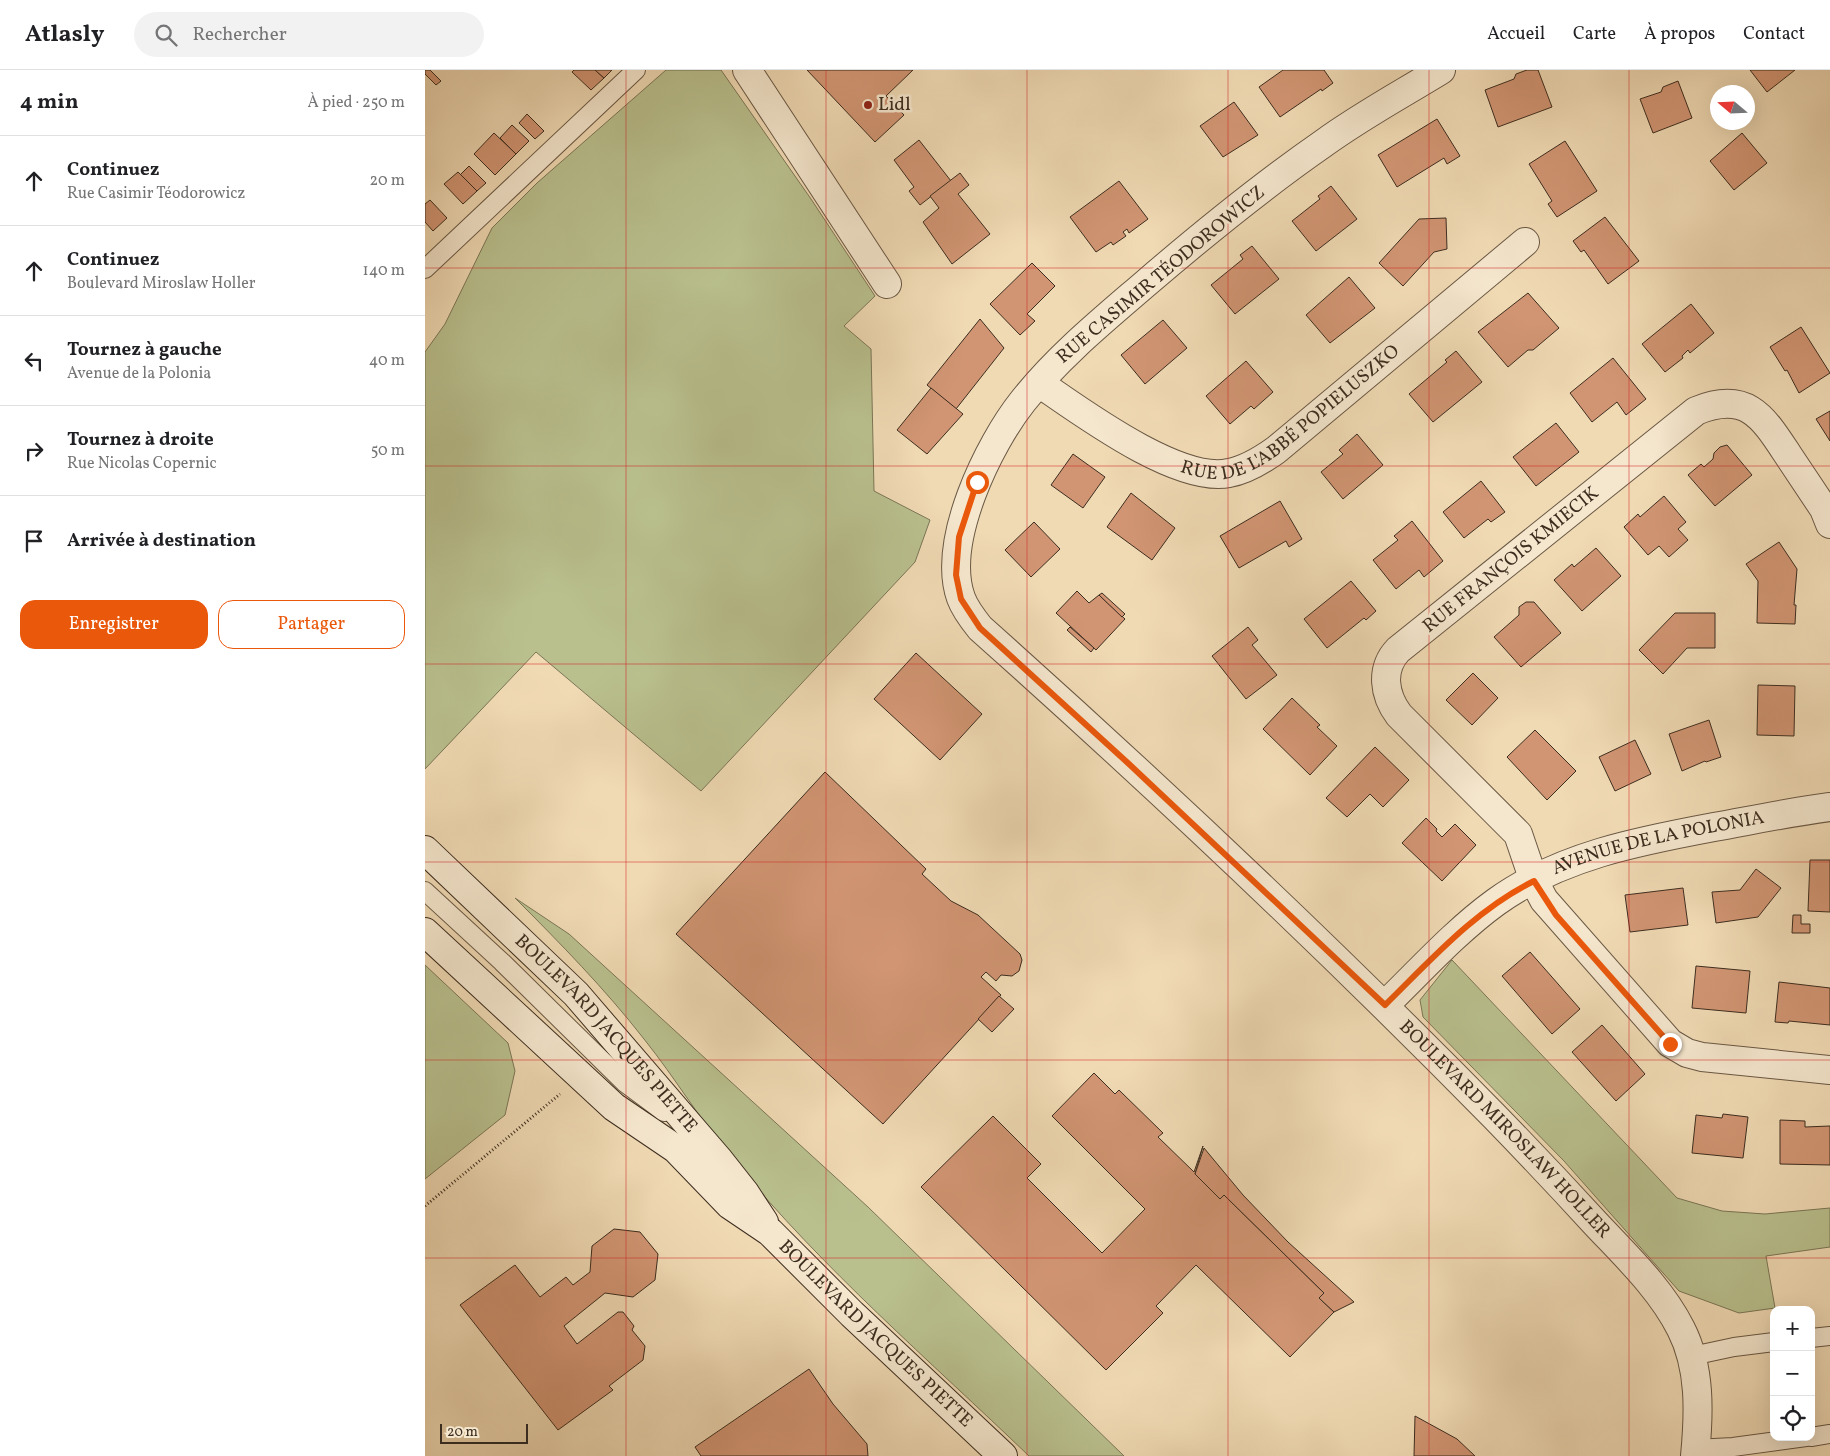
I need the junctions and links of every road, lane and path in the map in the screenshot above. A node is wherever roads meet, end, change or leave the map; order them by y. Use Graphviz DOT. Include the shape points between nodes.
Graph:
graph roads {
  1 [pos="636,70"];
  2 [pos="747,70"];
  3 [pos="1441,70"];
  4 [pos="1525,242"];
  5 [pos="425,268"];
  6 [pos="887,284"];
  7 [pos="1039,383"];
  8 [pos="1830,524"];
  9 [pos="956,575"];
  10 [pos="1830,807"];
  11 [pos="425,850"];
  12 [pos="1534,881"];
  13 [pos="425,891"];
  14 [pos="425,932"];
  15 [pos="1385,1005"];
  16 [pos="1830,1070"];
  17 [pos="625,1083"];
  18 [pos="564,1090"];
  19 [pos="675,1149"];
  20 [pos="719,1160"];
  21 [pos="425,1206"];
  22 [pos="770,1232"];
  23 [pos="1830,1336"];
  24 [pos="1815,1338"];
  25 [pos="1770,1342"];
  26 [pos="1692,1356"];
  27 [pos="1830,1434"];
  28 [pos="1815,1436"];
  29 [pos="1777,1441"];
  30 [pos="1695,1452"];
  31 [pos="1003,1456"];
  1 -- 5 [label="lane"];
  2 -- 6 [label="street"];
  3 -- 7 [label="street, RUE CASIMIR TÉODOROWICZ" via="1356,121 1287,170 1097,325 1063,355"];
  4 -- 7 [label="street, RUE DE L'ABBÉ POPIELUSZKO" via="1276,450 1260,461 1228,474 1200,472 1146,451"];
  7 -- 9 [label="street, RUE CASIMIR TÉODOROWICZ" via="1011,418 977,482 959,537"];
  8 -- 12 [label="street, RUE FRANÇOIS KMIECIK" via="1761,416 1735,405 1707,407 1696,411 1391,657 1386,679 1392,705 1518,834"];
  9 -- 15 [label="street, BOULEVARD MIROSLAW HOLLER" via="961,599 980,628"];
  10 -- 12 [label="street, AVENUE DE LA POLONIA" via="1639,841 1584,858"];
  11 -- 20 [label="street, BOULEVARD JACQUES PIETTE" via="576,994"];
  12 -- 15 [label="street, AVENUE DE LA POLONIA" via="1479,914"];
  12 -- 16 [label="street, RUE FRANÇOIS KMIECIK" via="1556,915 1664,1038 1677,1048 1702,1056"];
  13 -- 17 [label="lane"];
  14 -- 19 [label="street, BOULEVARD JACQUES PIETTE" via="614,1107"];
  15 -- 26 [label="street, BOULEVARD MIROSLAW HOLLER" via="1621,1250 1672,1314"];
  17 -- 19 [label="lane" via="639,1107"];
  17 -- 20 [label="lane" via="649,1098"];
  18 -- 21 [label="path"];
  19 -- 22 [label="street, BOULEVARD JACQUES PIETTE" via="730,1205"];
  20 -- 22 [label="street, BOULEVARD JACQUES PIETTE" via="745,1192"];
  22 -- 31 [label="street, BOULEVARD JACQUES PIETTE"];
  23 -- 24 [label="lane"];
  25 -- 26 [label="lane"];
  26 -- 30 [label="street, BOULEVARD MIROSLAW HOLLER" via="1696,1389"];
  27 -- 28 [label="lane"];
  29 -- 30 [label="lane"];
}
